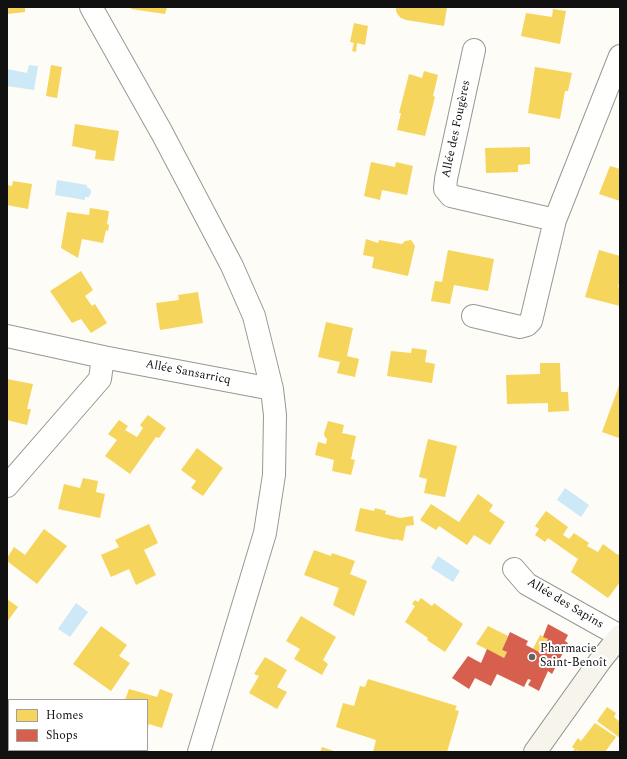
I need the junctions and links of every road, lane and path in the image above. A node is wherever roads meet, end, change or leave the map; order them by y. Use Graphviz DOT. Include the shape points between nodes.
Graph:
graph roads {
  1 [pos="92,7"];
  2 [pos="474,50"];
  3 [pos="620,56"];
  4 [pos="555,220"];
  5 [pos="473,316"];
  6 [pos="7,336"];
  7 [pos="103,357"];
  8 [pos="272,389"];
  9 [pos="7,486"];
  10 [pos="514,569"];
  11 [pos="620,636"];
  12 [pos="199,752"];
  13 [pos="535,752"];
  1 -- 8 [label="street" via="232,266 254,316"];
  2 -- 4 [label="street, Allée des Fougères" via="445,189 451,196"];
  3 -- 4 [label="street"];
  4 -- 5 [label="street" via="531,321 520,327"];
  6 -- 7 [label="street, Allée Sansarricq"];
  7 -- 8 [label="street, Allée Sansarricq"];
  7 -- 9 [label="street" via="100,379"];
  8 -- 12 [label="street" via="274,476 265,532"];
  10 -- 11 [label="street, Allée des Sapins" via="527,584"];
  11 -- 13 [label="street"];
}
